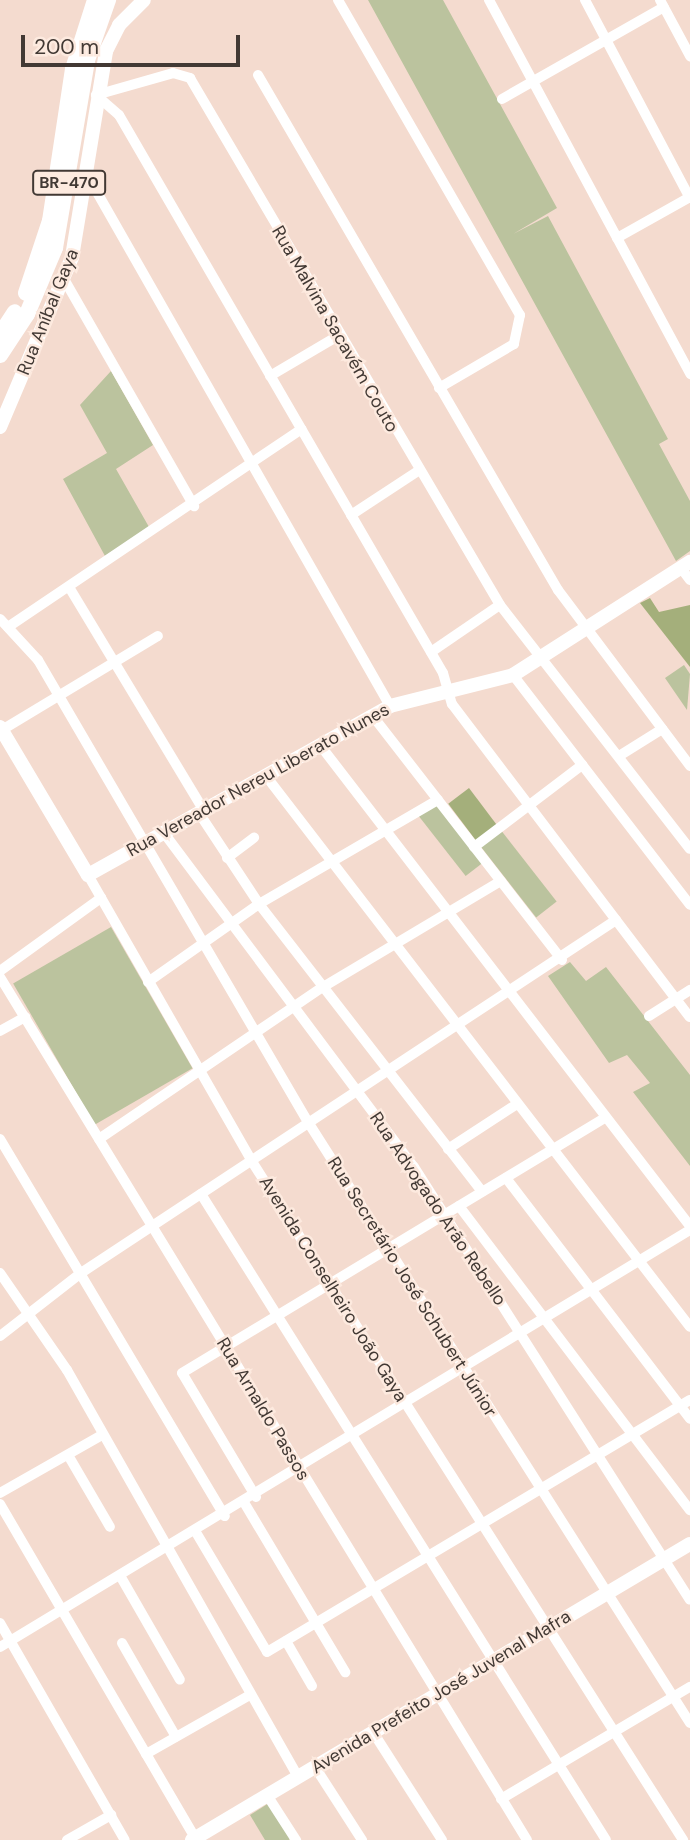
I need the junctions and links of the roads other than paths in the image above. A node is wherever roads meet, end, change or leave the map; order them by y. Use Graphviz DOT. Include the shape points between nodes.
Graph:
graph roads {
  1 [pos="95,0"];
  2 [pos="108,0"];
  3 [pos="144,0"];
  4 [pos="338,0"];
  5 [pos="489,0"];
  6 [pos="586,0"];
  7 [pos="662,3"];
  8 [pos="607,40"];
  9 [pos="690,56"];
  10 [pos="258,75"];
  11 [pos="534,83"];
  12 [pos="96,95"];
  13 [pos="502,99"];
  14 [pos="86,173"];
  15 [pos="690,197"];
  16 [pos="617,238"];
  17 [pos="64,279"];
  18 [pos="0,335"];
  19 [pos="338,337"];
  20 [pos="0,355"];
  21 [pos="690,374"];
  22 [pos="270,376"];
  23 [pos="439,388"];
  24 [pos="7,398"];
  25 [pos="0,427"];
  26 [pos="301,429"];
  27 [pos="251,463"];
  28 [pos="418,471"];
  29 [pos="194,506"];
  30 [pos="351,515"];
  31 [pos="687,570"];
  32 [pos="69,587"];
  33 [pos="500,605"];
  34 [pos="4,623"];
  35 [pos="586,630"];
  36 [pos="158,636"];
  37 [pos="431,652"];
  38 [pos="543,657"];
  39 [pos="115,662"];
  40 [pos="513,675"];
  41 [pos="446,690"];
  42 [pos="60,696"];
  43 [pos="390,706"];
  44 [pos="372,715"];
  45 [pos="662,729"];
  46 [pos="1,730"];
  47 [pos="320,745"];
  48 [pos="619,756"];
  49 [pos="582,765"];
  50 [pos="690,766"];
  51 [pos="266,775"];
  52 [pos="438,800"];
  53 [pos="528,806"];
  54 [pos="201,812"];
  55 [pos="386,830"];
  56 [pos="164,833"];
  57 [pos="254,838"];
  58 [pos="149,841"];
  59 [pos="474,847"];
  60 [pos="690,849"];
  61 [pos="227,858"];
  62 [pos="331,862"];
  63 [pos="88,876"];
  64 [pos="501,881"];
  65 [pos="101,898"];
  66 [pos="259,904"];
  67 [pos="690,905"];
  68 [pos="449,912"];
  69 [pos="616,920"];
  70 [pos="231,925"];
  71 [pos="204,943"];
  72 [pos="395,944"];
  73 [pos="562,960"];
  74 [pos="0,971"];
  75 [pos="0,977"];
  76 [pos="148,982"];
  77 [pos="323,987"];
  78 [pos="690,990"];
  79 [pos="511,993"];
  80 [pos="676,999"];
  81 [pos="293,1007"];
  82 [pos="649,1016"];
  83 [pos="25,1017"];
  84 [pos="690,1017"];
  85 [pos="457,1026"];
  86 [pos="0,1031"];
  87 [pos="256,1032"];
  88 [pos="387,1070"];
  89 [pos="200,1071"];
  90 [pos="357,1090"];
  91 [pos="517,1104"];
  92 [pos="606,1117"];
  93 [pos="308,1122"];
  94 [pos="0,1139"];
  95 [pos="99,1139"];
  96 [pos="448,1149"];
  97 [pos="553,1149"];
  98 [pos="251,1160"];
  99 [pos="506,1178"];
  100 [pos="482,1192"];
  101 [pos="201,1194"];
  102 [pos="458,1206"];
  103 [pos="445,1215"];
  104 [pos="152,1226"];
  105 [pos="690,1228"];
  106 [pos="388,1249"];
  107 [pos="639,1261"];
  108 [pos="0,1273"];
  109 [pos="80,1273"];
  110 [pos="330,1284"];
  111 [pos="591,1291"];
  112 [pos="28,1314"];
  113 [pos="277,1316"];
  114 [pos="545,1319"];
  115 [pos="690,1327"];
  116 [pos="521,1334"];
  117 [pos="0,1336"];
  118 [pos="226,1347"];
  119 [pos="464,1368"];
  120 [pos="685,1403"];
  121 [pos="406,1404"];
  122 [pos="690,1419"];
  123 [pos="102,1435"];
  124 [pos="632,1435"];
  125 [pos="353,1437"];
  126 [pos="68,1455"];
  127 [pos="598,1456"];
  128 [pos="300,1470"];
  129 [pos="542,1490"];
  130 [pos="0,1493"];
  131 [pos="256,1497"];
  132 [pos="0,1504"];
  133 [pos="245,1504"];
  134 [pos="690,1510"];
  135 [pos="225,1516"];
  136 [pos="483,1525"];
  137 [pos="110,1527"];
  138 [pos="197,1534"];
  139 [pos="690,1544"];
  140 [pos="166,1552"];
  141 [pos="427,1558"];
  142 [pos="664,1559"];
  143 [pos="122,1578"];
  144 [pos="372,1591"];
  145 [pos="607,1593"];
  146 [pos="690,1600"];
  147 [pos="63,1612"];
  148 [pos="0,1623"];
  149 [pos="316,1624"];
  150 [pos="548,1628"];
  151 [pos="286,1641"];
  152 [pos="122,1643"];
  153 [pos="5,1644"];
  154 [pos="491,1661"];
  155 [pos="345,1672"];
  156 [pos="180,1680"];
  157 [pos="312,1686"];
  158 [pos="690,1687"];
  159 [pos="250,1695"];
  160 [pos="435,1695"];
  161 [pos="673,1697"];
  162 [pos="690,1723"];
  163 [pos="615,1731"];
  164 [pos="373,1732"];
  165 [pos="176,1738"];
  166 [pos="146,1755"];
  167 [pos="558,1765"];
  168 [pos="315,1767"];
  169 [pos="298,1777"];
  170 [pos="267,1795"];
  171 [pos="501,1799"];
  172 [pos="111,1815"];
  173 [pos="201,1837"];
  174 [pos="67,1840"];
  175 [pos="125,1840"];
  176 [pos="296,1840"];
  177 [pos="362,1840"];
  178 [pos="443,1840"];
  179 [pos="527,1840"];
  180 [pos="606,1840"];
  181 [pos="683,1840"];
  1 -- 18 [label="highway, BR-470" via="73,69 44,247"];
  2 -- 20 [label="highway, BR-470" via="87,60 55,248 27,314"];
  3 -- 12 [label="main road, Rua Aníbal Gaya" via="113,33"];
  4 -- 23 [label="street" via="517,307 521,324 514,344"];
  5 -- 11 [label="street"];
  6 -- 8 [label="street"];
  7 -- 8 [label="street"];
  7 -- 9 [label="street"];
  8 -- 11 [label="street"];
  8 -- 15 [label="street"];
  10 -- 23 [label="street"];
  11 -- 13 [label="street"];
  11 -- 16 [label="street"];
  12 -- 14 [label="main road, Rua Aníbal Gaya"];
  12 -- 19 [label="street, Rua Malvina Sacavém Couto" via="173,73 190,78"];
  12 -- 22 [label="street" via="119,115"];
  14 -- 17 [label="main road, Rua Aníbal Gaya"];
  14 -- 27 [label="street" via="145,269"];
  15 -- 16 [label="street"];
  16 -- 21 [label="street"];
  17 -- 24 [label="main road, Rua Aníbal Gaya"];
  17 -- 29 [label="street"];
  19 -- 22 [label="street"];
  19 -- 28 [label="street, Rua Malvina Sacavém Couto"];
  22 -- 26 [label="street"];
  23 -- 35 [label="street"];
  24 -- 25 [label="main road, Rua Aníbal Gaya"];
  26 -- 27 [label="street"];
  26 -- 30 [label="street"];
  27 -- 29 [label="street"];
  27 -- 43 [label="street"];
  28 -- 30 [label="street"];
  28 -- 33 [label="street, Rua Malvina Sacavém Couto"];
  29 -- 32 [label="street"];
  30 -- 37 [label="street"];
  31 -- 35 [label="main road, Rua Vereador Nereu Liberato Nunes"];
  32 -- 34 [label="street"];
  32 -- 39 [label="street"];
  33 -- 37 [label="street"];
  33 -- 38 [label="street, Rua Malvina Sacavém Couto"];
  34 -- 42 [label="street, Rua Secretário José Schubert Júnior"];
  35 -- 38 [label="main road, Rua Vereador Nereu Liberato Nunes"];
  35 -- 45 [label="street"];
  36 -- 39 [label="street"];
  37 -- 41 [label="street"];
  38 -- 40 [label="main road, Rua Vereador Nereu Liberato Nunes"];
  38 -- 48 [label="street, Rua Malvina Sacavém Couto"];
  39 -- 42 [label="street"];
  39 -- 54 [label="street"];
  40 -- 41 [label="main road, Rua Vereador Nereu Liberato Nunes"];
  40 -- 49 [label="street"];
  41 -- 43 [label="main road, Rua Vereador Nereu Liberato Nunes"];
  41 -- 53 [label="street"];
  42 -- 46 [label="street"];
  42 -- 58 [label="street, Rua Secretário José Schubert Júnior"];
  43 -- 44 [label="main road, Rua Vereador Nereu Liberato Nunes"];
  44 -- 47 [label="main road, Rua Vereador Nereu Liberato Nunes"];
  44 -- 52 [label="street"];
  45 -- 48 [label="street"];
  45 -- 50 [label="street"];
  46 -- 63 [label="main road, Avenida Conselheiro João Gaya"];
  47 -- 51 [label="main road, Rua Vereador Nereu Liberato Nunes"];
  47 -- 55 [label="street"];
  48 -- 60 [label="street, Rua Malvina Sacavém Couto"];
  49 -- 53 [label="street"];
  49 -- 67 [label="street"];
  51 -- 54 [label="main road, Rua Vereador Nereu Liberato Nunes"];
  51 -- 62 [label="street"];
  52 -- 55 [label="street"];
  52 -- 59 [label="street"];
  53 -- 59 [label="street"];
  53 -- 69 [label="street"];
  54 -- 56 [label="main road, Rua Vereador Nereu Liberato Nunes"];
  54 -- 61 [label="street"];
  55 -- 62 [label="street"];
  55 -- 68 [label="street"];
  56 -- 58 [label="main road, Rua Vereador Nereu Liberato Nunes"];
  56 -- 70 [label="street, Rua Advogado Arão Rebello"];
  57 -- 61 [label="street"];
  58 -- 63 [label="main road, Rua Vereador Nereu Liberato Nunes"];
  58 -- 71 [label="street, Rua Secretário José Schubert Júnior"];
  59 -- 64 [label="street"];
  61 -- 66 [label="street"];
  62 -- 66 [label="street"];
  62 -- 72 [label="street"];
  63 -- 65 [label="street, Avenida Conselheiro João Gaya"];
  64 -- 68 [label="street"];
  64 -- 73 [label="street"];
  65 -- 74 [label="street"];
  65 -- 76 [label="street, Avenida Conselheiro João Gaya"];
  66 -- 70 [label="street"];
  66 -- 77 [label="street"];
  68 -- 72 [label="street"];
  68 -- 79 [label="street"];
  69 -- 73 [label="street"];
  69 -- 80 [label="street"];
  70 -- 71 [label="street"];
  70 -- 81 [label="street, Rua Advogado Arão Rebello"];
  71 -- 76 [label="street"];
  71 -- 87 [label="street, Rua Secretário José Schubert Júnior"];
  72 -- 77 [label="street"];
  72 -- 85 [label="street"];
  73 -- 79 [label="street"];
  75 -- 83 [label="street, Rua Arnaldo Passos"];
  76 -- 89 [label="street, Avenida Conselheiro João Gaya"];
  77 -- 81 [label="street"];
  77 -- 88 [label="street"];
  78 -- 80 [label="street"];
  79 -- 85 [label="street"];
  79 -- 92 [label="street"];
  80 -- 82 [label="street"];
  80 -- 84 [label="street"];
  81 -- 87 [label="street"];
  81 -- 90 [label="street, Rua Advogado Arão Rebello"];
  83 -- 86 [label="street"];
  83 -- 95 [label="street, Rua Arnaldo Passos"];
  85 -- 88 [label="street"];
  85 -- 91 [label="street"];
  87 -- 89 [label="street"];
  87 -- 93 [label="street, Rua Secretário José Schubert Júnior"];
  88 -- 90 [label="street"];
  88 -- 96 [label="street"];
  89 -- 95 [label="street"];
  89 -- 98 [label="street, Avenida Conselheiro João Gaya"];
  90 -- 93 [label="street"];
  90 -- 103 [label="street, Rua Advogado Arão Rebello"];
  91 -- 96 [label="street"];
  91 -- 97 [label="street"];
  92 -- 97 [label="street"];
  92 -- 105 [label="street"];
  93 -- 98 [label="street"];
  93 -- 106 [label="street, Rua Secretário José Schubert Júnior"];
  94 -- 109 [label="street"];
  95 -- 104 [label="street, Rua Arnaldo Passos"];
  96 -- 100 [label="street"];
  97 -- 99 [label="street"];
  97 -- 107 [label="street"];
  98 -- 101 [label="street"];
  98 -- 110 [label="street, Avenida Conselheiro João Gaya"];
  99 -- 100 [label="street"];
  99 -- 111 [label="street"];
  100 -- 102 [label="street"];
  101 -- 104 [label="street"];
  101 -- 113 [label="street"];
  102 -- 103 [label="street"];
  102 -- 114 [label="street"];
  103 -- 106 [label="street"];
  103 -- 116 [label="street, Rua Advogado Arão Rebello"];
  104 -- 109 [label="street"];
  104 -- 118 [label="street, Rua Arnaldo Passos"];
  105 -- 107 [label="street"];
  106 -- 110 [label="street"];
  106 -- 119 [label="street, Rua Secretário José Schubert Júnior"];
  107 -- 111 [label="street"];
  107 -- 115 [label="street"];
  108 -- 112 [label="street"];
  109 -- 112 [label="street"];
  109 -- 135 [label="street"];
  110 -- 113 [label="street"];
  110 -- 121 [label="street, Avenida Conselheiro João Gaya"];
  111 -- 114 [label="street"];
  111 -- 120 [label="street"];
  112 -- 117 [label="street"];
  112 -- 123 [label="street"];
  113 -- 118 [label="street"];
  113 -- 125 [label="street"];
  114 -- 116 [label="street"];
  114 -- 124 [label="street"];
  116 -- 119 [label="street"];
  116 -- 127 [label="street, Rua Advogado Arão Rebello"];
  118 -- 128 [label="street, Rua Arnaldo Passos"];
  118 -- 131 [label="street" via="182,1373"];
  119 -- 121 [label="street"];
  119 -- 129 [label="street, Rua Secretário José Schubert Júnior"];
  120 -- 122 [label="street"];
  120 -- 124 [label="street"];
  121 -- 125 [label="street"];
  121 -- 136 [label="street, Avenida Conselheiro João Gaya"];
  123 -- 126 [label="street"];
  123 -- 140 [label="street"];
  124 -- 127 [label="street"];
  124 -- 134 [label="street"];
  125 -- 128 [label="street"];
  125 -- 141 [label="street"];
  126 -- 130 [label="street"];
  126 -- 137 [label="street"];
  127 -- 129 [label="street"];
  127 -- 142 [label="street, Rua Advogado Arão Rebello"];
  128 -- 131 [label="street"];
  128 -- 144 [label="street, Rua Arnaldo Passos"];
  129 -- 136 [label="street"];
  129 -- 145 [label="street, Rua Secretário José Schubert Júnior"];
  131 -- 133 [label="street"];
  132 -- 147 [label="street"];
  133 -- 135 [label="street"];
  133 -- 149 [label="street"];
  135 -- 138 [label="street"];
  136 -- 141 [label="street"];
  136 -- 150 [label="street, Avenida Conselheiro João Gaya"];
  138 -- 140 [label="street"];
  138 -- 151 [label="street" via="267,1652"];
  139 -- 142 [label="main road, Avenida Prefeito José Juvenal Mafra"];
  140 -- 143 [label="street"];
  140 -- 159 [label="street"];
  141 -- 144 [label="street"];
  141 -- 154 [label="street"];
  142 -- 145 [label="main road, Avenida Prefeito José Juvenal Mafra"];
  142 -- 146 [label="street, Rua Advogado Arão Rebello"];
  143 -- 147 [label="street"];
  143 -- 156 [label="street"];
  144 -- 149 [label="street"];
  144 -- 160 [label="street, Rua Arnaldo Passos"];
  145 -- 150 [label="main road, Avenida Prefeito José Juvenal Mafra"];
  145 -- 161 [label="street, Rua Secretário José Schubert Júnior"];
  147 -- 153 [label="street"];
  147 -- 166 [label="street"];
  148 -- 153 [label="street"];
  149 -- 151 [label="street"];
  149 -- 155 [label="street"];
  150 -- 154 [label="main road, Avenida Prefeito José Juvenal Mafra"];
  150 -- 163 [label="street, Avenida Conselheiro João Gaya"];
  151 -- 157 [label="street"];
  152 -- 165 [label="street"];
  153 -- 172 [label="street"];
  154 -- 160 [label="main road, Avenida Prefeito José Juvenal Mafra"];
  154 -- 167 [label="street"];
  158 -- 161 [label="street"];
  159 -- 165 [label="street"];
  159 -- 169 [label="street"];
  160 -- 164 [label="main road, Avenida Prefeito José Juvenal Mafra"];
  160 -- 171 [label="street, Rua Arnaldo Passos"];
  161 -- 162 [label="street, Rua Secretário José Schubert Júnior"];
  161 -- 163 [label="street"];
  163 -- 167 [label="street"];
  163 -- 181 [label="street, Avenida Conselheiro João Gaya"];
  164 -- 168 [label="main road, Avenida Prefeito José Juvenal Mafra"];
  164 -- 178 [label="street"];
  165 -- 166 [label="street"];
  166 -- 173 [label="street"];
  167 -- 171 [label="street"];
  167 -- 180 [label="street"];
  168 -- 169 [label="main road, Avenida Prefeito José Juvenal Mafra"];
  168 -- 177 [label="street"];
  169 -- 170 [label="main road, Avenida Prefeito José Juvenal Mafra"];
  170 -- 173 [label="main road, Avenida Prefeito José Juvenal Mafra"];
  170 -- 176 [label="street"];
  171 -- 179 [label="street, Rua Arnaldo Passos"];
  172 -- 174 [label="street"];
  172 -- 175 [label="street"];
}
